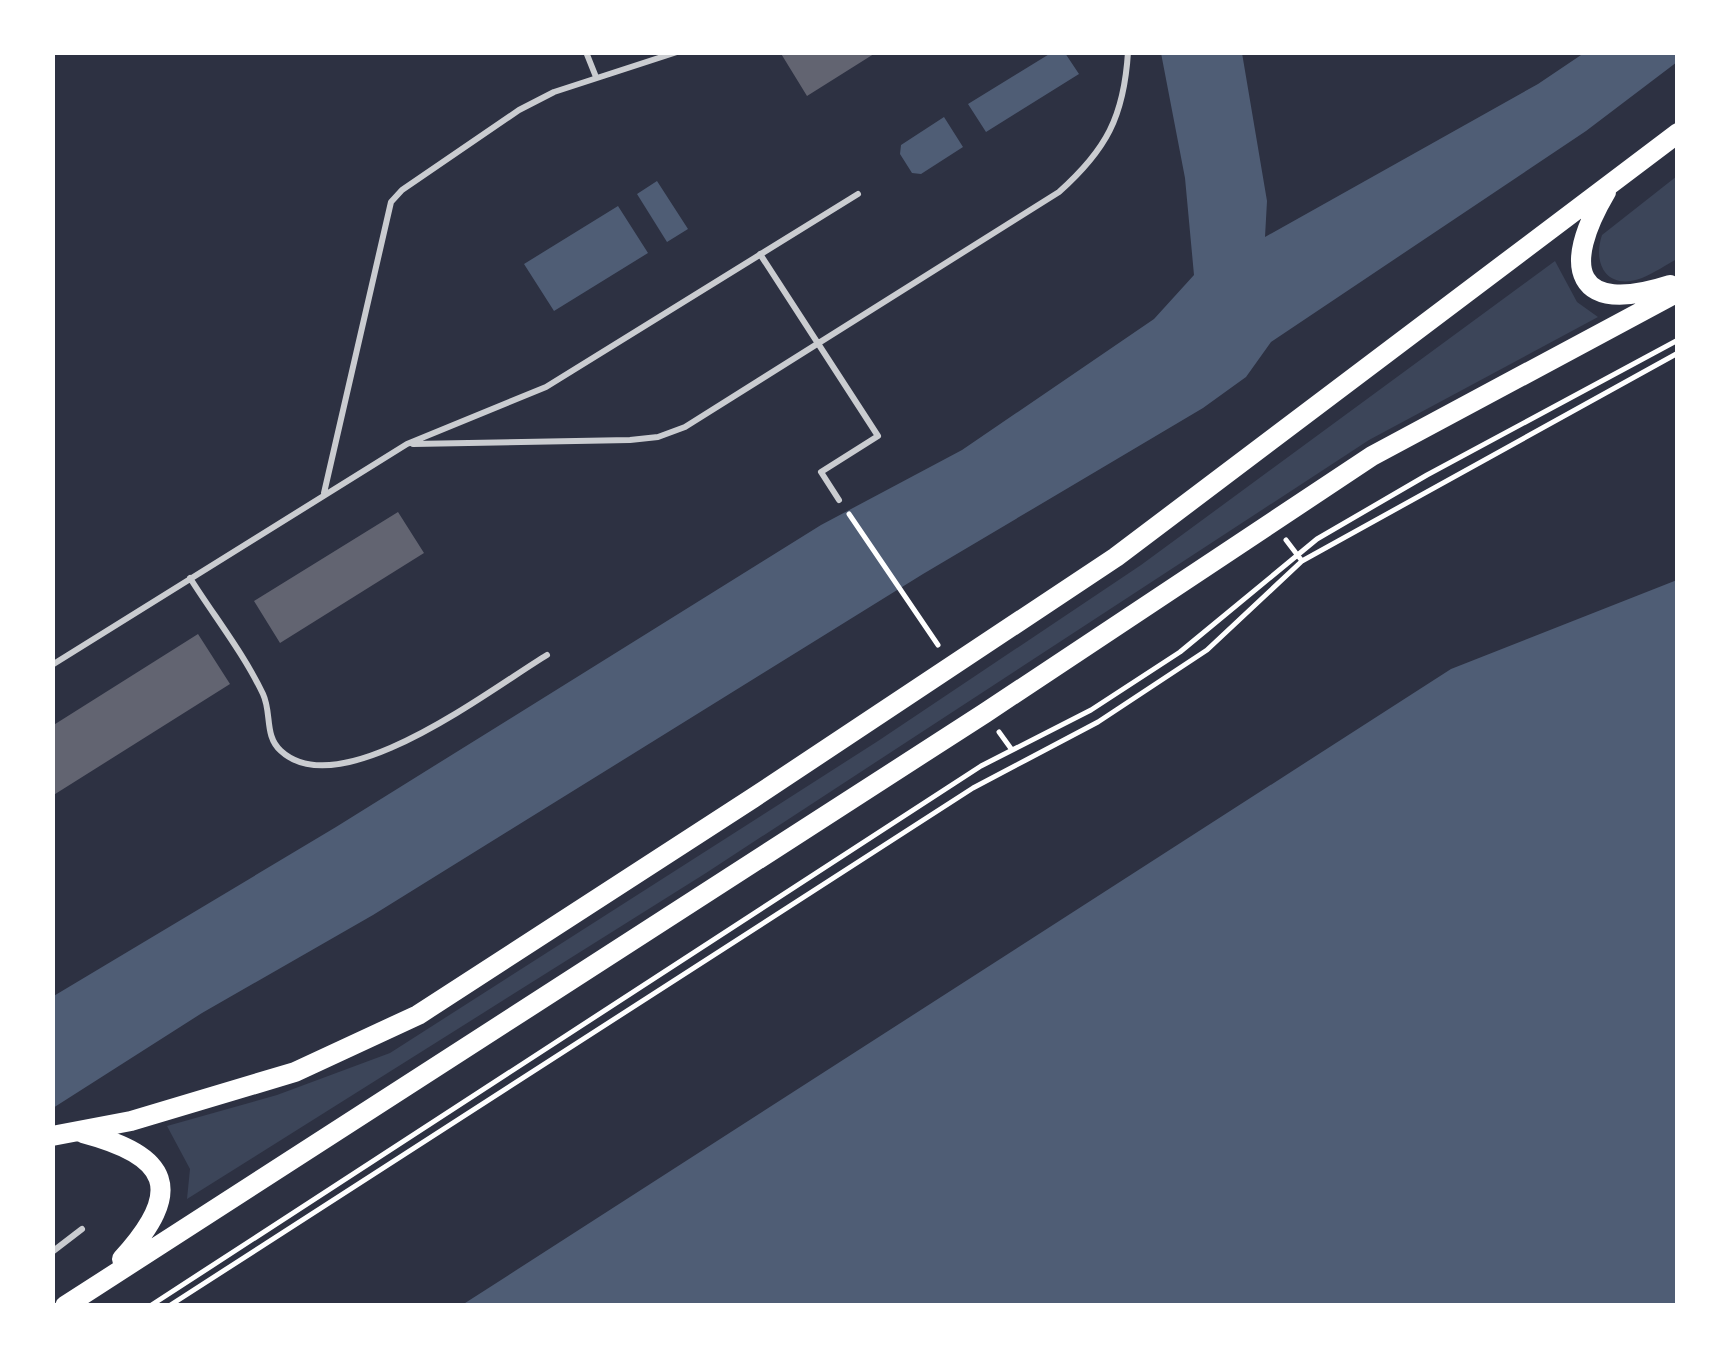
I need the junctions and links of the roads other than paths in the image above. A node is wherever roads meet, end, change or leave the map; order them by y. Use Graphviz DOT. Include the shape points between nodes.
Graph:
graph roads {
  1 [pos="586,52"];
  2 [pos="677,52"];
  3 [pos="1128,52"];
  4 [pos="596,77"];
  5 [pos="1678,133"];
  6 [pos="1612,182"];
  7 [pos="858,194"];
  8 [pos="760,254"];
  9 [pos="1678,282"];
  10 [pos="1678,292"];
  11 [pos="820,345"];
  12 [pos="407,444"];
  13 [pos="324,494"];
  14 [pos="839,500"];
  15 [pos="190,578"];
  16 [pos="546,654"];
  17 [pos="52,665"];
  18 [pos="65,1134"];
  19 [pos="82,1229"];
  20 [pos="52,1252"];
  21 [pos="108,1276"];
  22 [pos="65,1306"];
  1 -- 4 [label="lane"];
  2 -- 4 [label="lane"];
  3 -- 11 [label="lane" via="1115,124 1091,164 1059,192"];
  4 -- 13 [label="lane" via="519,110 391,202"];
  5 -- 6 [label="main road"];
  6 -- 9 [label="main road" via="1582,241 1581,271 1589,284 1619,297"];
  6 -- 18 [label="main road" via="1116,557 418,1015 294,1072"];
  7 -- 8 [label="lane"];
  8 -- 11 [label="lane"];
  8 -- 12 [label="lane" via="546,386"];
  10 -- 21 [label="main road" via="1372,456 936,745"];
  11 -- 12 [label="lane" via="686,427 658,437"];
  11 -- 14 [label="lane" via="878,436 821,472"];
  12 -- 13 [label="lane"];
  13 -- 15 [label="lane"];
  15 -- 16 [label="lane" via="262,690 273,742 293,760 312,765 352,762 398,746"];
  15 -- 17 [label="lane"];
  18 -- 21 [label="main road" via="138,1152 150,1162 160,1188 144,1236"];
  19 -- 20 [label="lane"];
  21 -- 22 [label="main road"];
}
